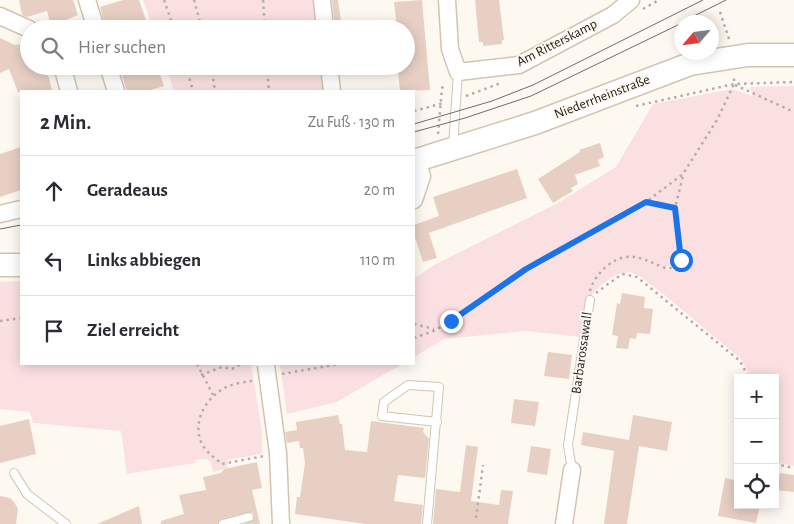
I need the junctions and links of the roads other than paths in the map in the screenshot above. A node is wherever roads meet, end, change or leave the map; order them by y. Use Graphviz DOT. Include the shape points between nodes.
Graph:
graph roads {
  1 [pos="87,0"];
  2 [pos="322,0"];
  3 [pos="448,0"];
  4 [pos="631,0"];
  5 [pos="0,16"];
  6 [pos="91,20"];
  7 [pos="324,20"];
  8 [pos="20,25"];
  9 [pos="794,55"];
  10 [pos="458,72"];
  11 [pos="65,75"];
  12 [pos="111,75"];
  13 [pos="330,75"];
  14 [pos="70,90"];
  15 [pos="116,90"];
  16 [pos="332,90"];
  17 [pos="448,150"];
  18 [pos="418,165"];
  19 [pos="415,191"];
  20 [pos="20,209"];
  21 [pos="0,214"];
  22 [pos="20,264"];
  23 [pos="0,265"];
  24 [pos="590,300"];
  25 [pos="267,371"];
  26 [pos="437,422"];
  27 [pos="572,470"];
  28 [pos="14,473"];
  29 [pos="249,517"];
  30 [pos="66,524"];
  31 [pos="223,524"];
  32 [pos="281,524"];
  33 [pos="427,524"];
  34 [pos="564,524"];
  1 -- 6 [label="street"];
  2 -- 7 [label="street"];
  3 -- 10 [label="street" via="450,49"];
  4 -- 10 [label="street, Am Ritterskamp" via="613,15 519,65"];
  5 -- 8 [label="street"];
  9 -- 17 [label="main road, Niederrheinstraße" via="748,55 690,64 535,123"];
  10 -- 17 [label="lane"];
  11 -- 14 [label="street"];
  12 -- 15 [label="street"];
  13 -- 16 [label="street"];
  17 -- 18 [label="main road, Niederrheinstraße"];
  18 -- 19 [label="street"];
  20 -- 21 [label="street"];
  22 -- 23 [label="main road"];
  24 -- 27 [label="lane, Barbarossawall" via="568,445"];
  25 -- 32 [label="street, bridge" via="278,453"];
  26 -- 26 [label="lane" via="439,387 408,385 384,402 382,416"];
  26 -- 33 [label="lane"];
  27 -- 34 [label="street, Barbarossawall"];
  28 -- 30 [label="lane" via="28,494"];
  29 -- 31 [label="lane"];
}
